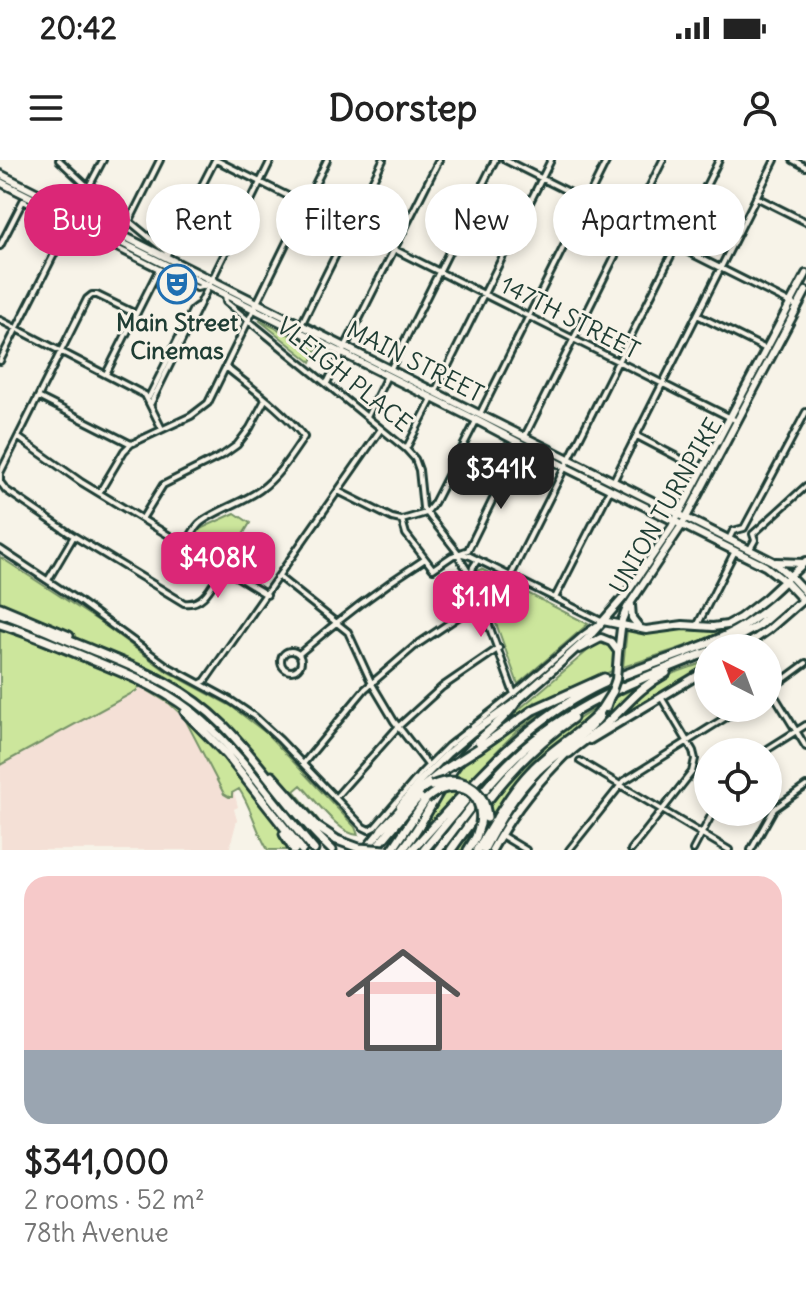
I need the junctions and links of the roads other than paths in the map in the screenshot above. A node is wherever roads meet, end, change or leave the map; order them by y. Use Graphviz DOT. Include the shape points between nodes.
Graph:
graph roads {
  1 [pos="59,160"];
  2 [pos="103,160"];
  3 [pos="160,160"];
  4 [pos="215,160"];
  5 [pos="271,160"];
  6 [pos="327,160"];
  7 [pos="383,160"];
  8 [pos="439,160"];
  9 [pos="495,160"];
  10 [pos="505,160"];
  11 [pos="551,160"];
  12 [pos="607,160"];
  13 [pos="663,160"];
  14 [pos="719,160"];
  15 [pos="775,160"];
  16 [pos="793,160"];
  17 [pos="806,167"];
  18 [pos="0,174"];
  19 [pos="542,179"];
  20 [pos="0,182"];
  21 [pos="260,182"];
  22 [pos="85,184"];
  23 [pos="91,184"];
  24 [pos="315,184"];
  25 [pos="371,184"];
  26 [pos="553,184"];
  27 [pos="595,184"];
  28 [pos="651,184"];
  29 [pos="707,184"];
  30 [pos="24,189"];
  31 [pos="276,190"];
  32 [pos="756,197"];
  33 [pos="24,198"];
  34 [pos="130,218"];
  35 [pos="409,220"];
  36 [pos="130,221"];
  37 [pos="806,222"];
  38 [pos="130,238"];
  39 [pos="130,244"];
  40 [pos="0,246"];
  41 [pos="53,256"];
  42 [pos="280,256"];
  43 [pos="336,256"];
  44 [pos="391,256"];
  45 [pos="406,256"];
  46 [pos="559,256"];
  47 [pos="614,256"];
  48 [pos="671,256"];
  49 [pos="696,256"];
  50 [pos="164,260"];
  51 [pos="721,268"];
  52 [pos="439,272"];
  53 [pos="806,274"];
  54 [pos="210,282"];
  55 [pos="806,291"];
  56 [pos="225,294"];
  57 [pos="484,295"];
  58 [pos="794,305"];
  59 [pos="255,306"];
  60 [pos="136,314"];
  61 [pos="697,315"];
  62 [pos="528,317"];
  63 [pos="0,320"];
  64 [pos="249,321"];
  65 [pos="301,325"];
  66 [pos="16,328"];
  67 [pos="573,339"];
  68 [pos="766,349"];
  69 [pos="344,350"];
  70 [pos="61,351"];
  71 [pos="0,361"];
  72 [pos="618,362"];
  73 [pos="226,367"];
  74 [pos="389,373"];
  75 [pos="106,374"];
  76 [pos="327,384"];
  77 [pos="663,384"];
  78 [pos="434,395"];
  79 [pos="38,397"];
  80 [pos="265,399"];
  81 [pos="150,401"];
  82 [pos="806,412"];
  83 [pos="367,417"];
  84 [pos="478,417"];
  85 [pos="733,419"];
  86 [pos="801,422"];
  87 [pos="806,426"];
  88 [pos="162,429"];
  89 [pos="381,429"];
  90 [pos="525,436"];
  91 [pos="637,436"];
  92 [pos="18,438"];
  93 [pos="520,443"];
  94 [pos="131,444"];
  95 [pos="406,449"];
  96 [pos="569,459"];
  97 [pos="565,467"];
  98 [pos="702,470"];
  99 [pos="0,482"];
  100 [pos="612,485"];
  101 [pos="806,486"];
  102 [pos="338,491"];
  103 [pos="99,493"];
  104 [pos="426,513"];
  105 [pos="142,519"];
  106 [pos="402,520"];
  107 [pos="680,520"];
  108 [pos="744,528"];
  109 [pos="753,534"];
  110 [pos="74,536"];
  111 [pos="729,539"];
  112 [pos="185,545"];
  113 [pos="0,549"];
  114 [pos="750,549"];
  115 [pos="735,551"];
  116 [pos="459,554"];
  117 [pos="425,559"];
  118 [pos="477,561"];
  119 [pos="772,561"];
  120 [pos="805,562"];
  121 [pos="223,568"];
  122 [pos="774,571"];
  123 [pos="806,574"];
  124 [pos="471,576"];
  125 [pos="279,577"];
  126 [pos="510,577"];
  127 [pos="48,580"];
  128 [pos="789,580"];
  129 [pos="806,584"];
  130 [pos="772,593"];
  131 [pos="267,595"];
  132 [pos="555,598"];
  133 [pos="804,598"];
  134 [pos="482,601"];
  135 [pos="631,602"];
  136 [pos="0,607"];
  137 [pos="616,607"];
  138 [pos="0,613"];
  139 [pos="624,614"];
  140 [pos="603,621"];
  141 [pos="335,622"];
  142 [pos="0,624"];
  143 [pos="621,625"];
  144 [pos="697,626"];
  145 [pos="642,629"];
  146 [pos="743,634"];
  147 [pos="763,634"];
  148 [pos="499,648"];
  149 [pos="618,653"];
  150 [pos="299,654"];
  151 [pos="567,657"];
  152 [pos="694,658"];
  153 [pos="694,658"];
  154 [pos="118,659"];
  155 [pos="806,663"];
  156 [pos="641,667"];
  157 [pos="659,671"];
  158 [pos="694,677"];
  159 [pos="782,680"];
  160 [pos="201,683"];
  161 [pos="372,684"];
  162 [pos="613,691"];
  163 [pos="169,696"];
  164 [pos="661,697"];
  165 [pos="515,698"];
  166 [pos="602,710"];
  167 [pos="782,710"];
  168 [pos="718,722"];
  169 [pos="595,724"];
  170 [pos="806,725"];
  171 [pos="398,727"];
  172 [pos="796,732"];
  173 [pos="782,740"];
  174 [pos="687,741"];
  175 [pos="510,747"];
  176 [pos="806,747"];
  177 [pos="569,753"];
  178 [pos="253,758"];
  179 [pos="560,759"];
  180 [pos="580,761"];
  181 [pos="303,764"];
  182 [pos="428,765"];
  183 [pos="551,767"];
  184 [pos="621,786"];
  185 [pos="806,786"];
  186 [pos="335,798"];
  187 [pos="513,800"];
  188 [pos="663,810"];
  189 [pos="271,811"];
  190 [pos="484,821"];
  191 [pos="705,826"];
  192 [pos="382,829"];
  193 [pos="701,834"];
  194 [pos="501,835"];
  195 [pos="330,849"];
  196 [pos="294,850"];
  197 [pos="302,850"];
  198 [pos="314,850"];
  199 [pos="365,850"];
  200 [pos="374,850"];
  201 [pos="389,850"];
  202 [pos="402,850"];
  203 [pos="412,850"];
  204 [pos="424,850"];
  205 [pos="438,850"];
  206 [pos="451,850"];
  207 [pos="468,850"];
  208 [pos="476,850"];
  209 [pos="484,850"];
  210 [pos="492,850"];
  211 [pos="526,850"];
  212 [pos="569,850"];
  213 [pos="631,850"];
  214 [pos="693,850"];
  215 [pos="729,850"];
  216 [pos="751,850"];
  1 -- 22 [label="street"];
  2 -- 23 [label="street"];
  3 -- 34 [label="street"];
  4 -- 21 [label="street, 147TH STREET"];
  4 -- 50 [label="street"];
  5 -- 21 [label="street"];
  6 -- 24 [label="street"];
  7 -- 25 [label="street"];
  8 -- 35 [label="street"];
  9 -- 52 [label="street"];
  10 -- 19 [label="street"];
  11 -- 19 [label="street"];
  12 -- 27 [label="street"];
  13 -- 28 [label="street"];
  14 -- 29 [label="street"];
  15 -- 32 [label="street"];
  16 -- 17 [label="street"];
  18 -- 30 [label="main road, MAIN STREET"];
  19 -- 26 [label="street"];
  19 -- 57 [label="street"];
  20 -- 33 [label="main road, MAIN STREET"];
  21 -- 31 [label="street, 147TH STREET"];
  21 -- 54 [label="street"];
  32 -- 37 [label="street"];
  32 -- 51 [label="street"];
  33 -- 40 [label="street"];
  36 -- 50 [label="street"];
  38 -- 50 [label="main road, MAIN STREET"];
  39 -- 50 [label="main road, MAIN STREET"];
  41 -- 66 [label="street"];
  42 -- 59 [label="street"];
  43 -- 65 [label="street"];
  44 -- 69 [label="street"];
  45 -- 52 [label="street, 147TH STREET"];
  46 -- 62 [label="street"];
  47 -- 67 [label="street"];
  48 -- 72 [label="street"];
  49 -- 51 [label="street"];
  50 -- 54 [label="main road, MAIN STREET"];
  50 -- 54 [label="street, MAIN STREET" via="197,288"];
  50 -- 60 [label="street"];
  51 -- 58 [label="street"];
  51 -- 61 [label="street"];
  52 -- 57 [label="street, 147TH STREET"];
  52 -- 74 [label="street"];
  53 -- 58 [label="main road, UNION TURNPIKE"];
  54 -- 56 [label="main road, MAIN STREET"];
  54 -- 59 [label="main road, MAIN STREET"];
  54 -- 81 [label="street"];
  55 -- 58 [label="main road, UNION TURNPIKE"];
  56 -- 59 [label="main road, MAIN STREET"];
  56 -- 64 [label="street, VLEIGH PLACE" via="226,302"];
  57 -- 62 [label="street, 147TH STREET"];
  57 -- 78 [label="street"];
  58 -- 68 [label="main road, UNION TURNPIKE"];
  58 -- 85 [label="main road, UNION TURNPIKE"];
  59 -- 64 [label="street"];
  59 -- 65 [label="main road, MAIN STREET"];
  59 -- 69 [label="main road, MAIN STREET"];
  60 -- 70 [label="street" via="92,295"];
  60 -- 75 [label="street"];
  61 -- 68 [label="street"];
  61 -- 77 [label="street"];
  62 -- 67 [label="street, 147TH STREET"];
  62 -- 84 [label="street"];
  63 -- 66 [label="street"];
  64 -- 73 [label="street"];
  64 -- 76 [label="street, VLEIGH PLACE"];
  65 -- 69 [label="main road, MAIN STREET"];
  66 -- 70 [label="street"];
  66 -- 71 [label="street"];
  67 -- 72 [label="street, 147TH STREET"];
  67 -- 90 [label="street"];
  68 -- 85 [label="main road, UNION TURNPIKE"];
  69 -- 74 [label="main road, MAIN STREET"];
  69 -- 76 [label="street"];
  70 -- 75 [label="street"];
  70 -- 79 [label="street"];
  72 -- 77 [label="street, 147TH STREET"];
  72 -- 96 [label="street"];
  73 -- 80 [label="street"];
  73 -- 88 [label="street" via="202,409"];
  74 -- 78 [label="main road, MAIN STREET"];
  74 -- 83 [label="street"];
  75 -- 81 [label="street"];
  76 -- 83 [label="street, VLEIGH PLACE"];
  77 -- 85 [label="street, 147TH STREET"];
  77 -- 91 [label="street"];
  78 -- 84 [label="main road, MAIN STREET"];
  78 -- 95 [label="street"];
  79 -- 92 [label="street"];
  79 -- 94 [label="street"];
  80 -- 105 [label="street" via="237,445 163,485"];
  80 -- 112 [label="street" via="304,437 262,489 202,521"];
  81 -- 88 [label="street"];
  82 -- 86 [label="street"];
  83 -- 89 [label="street, VLEIGH PLACE"];
  84 -- 90 [label="main road, MAIN STREET"];
  84 -- 93 [label="main road, MAIN STREET"];
  84 -- 104 [label="street"];
  85 -- 98 [label="main road, UNION TURNPIKE"];
  85 -- 107 [label="main road, UNION TURNPIKE"];
  86 -- 87 [label="street"];
  86 -- 108 [label="street"];
  88 -- 94 [label="street"];
  89 -- 95 [label="street, VLEIGH PLACE"];
  89 -- 102 [label="street"];
  90 -- 96 [label="main road, MAIN STREET"];
  91 -- 98 [label="street"];
  91 -- 100 [label="street"];
  92 -- 99 [label="street"];
  92 -- 103 [label="street"];
  93 -- 97 [label="main road, MAIN STREET"];
  93 -- 116 [label="street" via="468,550"];
  94 -- 103 [label="street"];
  95 -- 104 [label="street, VLEIGH PLACE" via="419,470"];
  96 -- 97 [label="street"];
  96 -- 100 [label="main road, MAIN STREET"];
  97 -- 100 [label="main road, MAIN STREET"];
  97 -- 126 [label="street"];
  98 -- 107 [label="main road, UNION TURNPIKE"];
  99 -- 110 [label="street"];
  100 -- 107 [label="main road, MAIN STREET"];
  100 -- 132 [label="street"];
  101 -- 109 [label="street"];
  102 -- 106 [label="street"];
  102 -- 125 [label="street"];
  103 -- 105 [label="street"];
  104 -- 106 [label="street"];
  104 -- 116 [label="street, VLEIGH PLACE"];
  105 -- 112 [label="street"];
  106 -- 117 [label="street"];
  107 -- 111 [label="main road, MAIN STREET"];
  107 -- 115 [label="main road, MAIN STREET"];
  107 -- 135 [label="main road, UNION TURNPIKE"];
  107 -- 137 [label="main road, UNION TURNPIKE"];
  108 -- 109 [label="street"];
  108 -- 111 [label="street" via="733,531"];
  109 -- 114 [label="street"];
  110 -- 121 [label="street" via="184,603 200,601"];
  110 -- 127 [label="street"];
  111 -- 114 [label="main road, MAIN STREET"];
  112 -- 121 [label="street"];
  113 -- 127 [label="street"];
  114 -- 119 [label="main road, MAIN STREET"];
  115 -- 122 [label="main road, MAIN STREET"];
  115 -- 144 [label="street"];
  116 -- 117 [label="street" via="433,569"];
  116 -- 118 [label="street"];
  116 -- 124 [label="street, VLEIGH PLACE"];
  117 -- 141 [label="street"];
  118 -- 124 [label="street"];
  118 -- 126 [label="street"];
  119 -- 120 [label="main road"];
  119 -- 128 [label="main road, MAIN STREET"];
  120 -- 128 [label="main road"];
  121 -- 131 [label="street"];
  122 -- 128 [label="main road, MAIN STREET"];
  122 -- 130 [label="main road"];
  123 -- 156 [label="highway" via="740,628"];
  124 -- 134 [label="street, VLEIGH PLACE"];
  125 -- 131 [label="street"];
  125 -- 141 [label="street"];
  126 -- 132 [label="street"];
  127 -- 160 [label="street" via="169,667"];
  128 -- 130 [label="main road"];
  128 -- 133 [label="main road, MAIN STREET, bridge"];
  129 -- 146 [label="highway"];
  130 -- 144 [label="main road" via="732,623"];
  131 -- 160 [label="street"];
  132 -- 140 [label="street"];
  133 -- 147 [label="main road"];
  134 -- 148 [label="street, VLEIGH PLACE"];
  134 -- 161 [label="street" via="415,646"];
  135 -- 139 [label="main road, UNION TURNPIKE"];
  135 -- 145 [label="main road" via="632,618"];
  136 -- 154 [label="highway"];
  137 -- 139 [label="main road"];
  137 -- 140 [label="main road, UNION TURNPIKE"];
  138 -- 154 [label="highway"];
  139 -- 143 [label="main road, UNION TURNPIKE"];
  140 -- 143 [label="main road"];
  140 -- 151 [label="main road, UNION TURNPIKE"];
  140 -- 165 [label="street, UNION TURNPIKE"];
  141 -- 150 [label="street"];
  141 -- 161 [label="street" via="348,632"];
  142 -- 163 [label="highway" via="121,671"];
  143 -- 145 [label="main road"];
  143 -- 149 [label="main road, UNION TURNPIKE"];
  144 -- 145 [label="main road"];
  148 -- 165 [label="street, VLEIGH PLACE"];
  148 -- 171 [label="street" via="442,687"];
  149 -- 151 [label="main road" via="601,638"];
  149 -- 162 [label="main road, UNION TURNPIKE, bridge"];
  150 -- 150 [label="street" via="284,654 284,668 299,668"];
  151 -- 165 [label="main road, UNION TURNPIKE"];
  152 -- 157 [label="highway"];
  153 -- 177 [label="highway" via="642,687"];
  154 -- 178 [label="highway" via="190,697"];
  155 -- 159 [label="street"];
  156 -- 175 [label="highway" via="576,698"];
  156 -- 192 [label="highway, bridge" via="539,707 444,770"];
  157 -- 205 [label="highway" via="593,700 537,737 497,776"];
  157 -- 206 [label="highway" via="592,705 543,740 501,782"];
  158 -- 164 [label="main road"];
  160 -- 181 [label="street" via="255,717"];
  161 -- 171 [label="street"];
  161 -- 181 [label="street"];
  162 -- 166 [label="highway, bridge"];
  163 -- 189 [label="highway" via="221,747"];
  163 -- 198 [label="highway" via="225,743"];
  164 -- 174 [label="street"];
  164 -- 177 [label="main road"];
  165 -- 182 [label="street, UNION TURNPIKE" via="467,729"];
  165 -- 192 [label="main road, UNION TURNPIKE" via="442,759"];
  165 -- 202 [label="highway" via="506,716 457,764"];
  166 -- 169 [label="main road"];
  166 -- 208 [label="highway" via="524,778"];
  167 -- 172 [label="street"];
  168 -- 174 [label="street"];
  169 -- 179 [label="main road"];
  169 -- 187 [label="main road" via="537,771"];
  170 -- 172 [label="street"];
  171 -- 182 [label="street"];
  171 -- 186 [label="street"];
  172 -- 173 [label="street"];
  172 -- 176 [label="street"];
  174 -- 184 [label="street"];
  174 -- 188 [label="street" via="695,759 692,772"];
  175 -- 203 [label="highway"];
  175 -- 204 [label="highway"];
  177 -- 179 [label="main road"];
  178 -- 195 [label="highway"];
  178 -- 201 [label="highway, bridge" via="316,826 359,848"];
  179 -- 183 [label="main road"];
  180 -- 184 [label="street"];
  181 -- 186 [label="street"];
  182 -- 186 [label="street, UNION TURNPIKE" via="372,829 363,827"];
  183 -- 187 [label="main road"];
  183 -- 194 [label="main road"];
  184 -- 188 [label="street"];
  184 -- 212 [label="street"];
  185 -- 216 [label="street" via="774,809"];
  187 -- 209 [label="main road"];
  188 -- 193 [label="street"];
  188 -- 213 [label="street"];
  189 -- 196 [label="highway"];
  189 -- 197 [label="highway"];
  190 -- 200 [label="highway, bridge" via="482,799 468,786 453,781 432,786"];
  190 -- 201 [label="highway, bridge" via="472,794 444,787 426,799"];
  190 -- 207 [label="highway"];
  190 -- 208 [label="highway"];
  191 -- 193 [label="street"];
  192 -- 199 [label="main road, UNION TURNPIKE"];
  193 -- 214 [label="street"];
  193 -- 215 [label="street"];
  194 -- 210 [label="main road"];
  194 -- 211 [label="street"];
}
